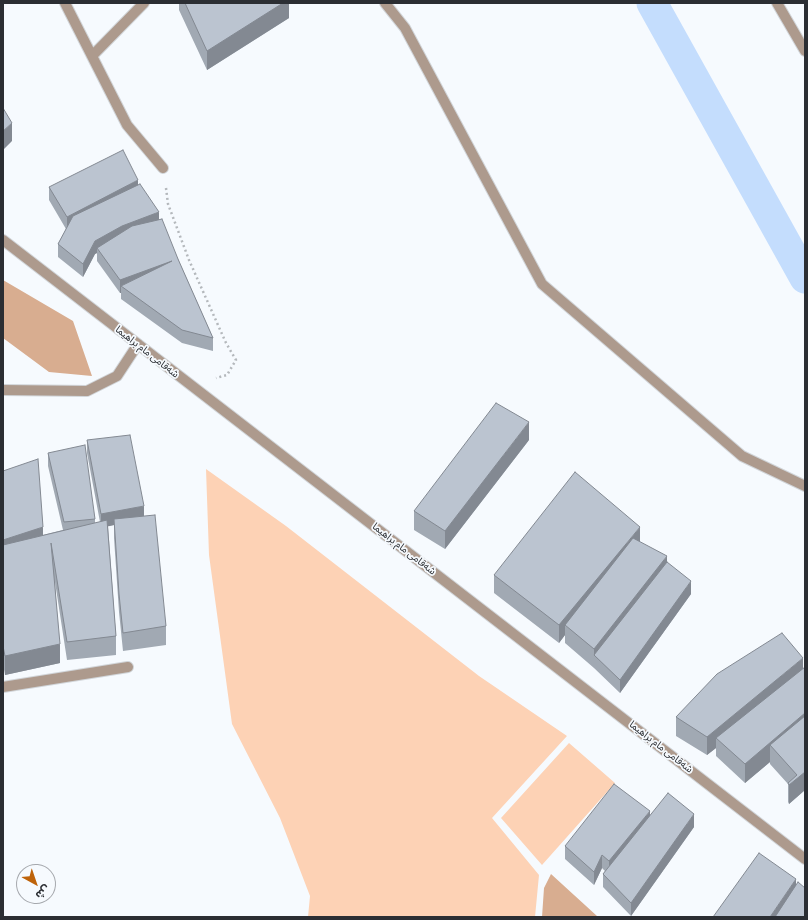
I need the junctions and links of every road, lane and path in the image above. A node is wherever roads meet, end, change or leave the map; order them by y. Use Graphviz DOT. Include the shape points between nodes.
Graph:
graph roads {
  1 [pos="65,3"];
  2 [pos="144,3"];
  3 [pos="385,3"];
  4 [pos="777,3"];
  5 [pos="805,51"];
  6 [pos="92,56"];
  7 [pos="163,168"];
  8 [pos="3,240"];
  9 [pos="138,344"];
  10 [pos="190,384"];
  11 [pos="3,390"];
  12 [pos="805,486"];
  13 [pos="128,667"];
  14 [pos="3,687"];
  15 [pos="805,858"];
  1 -- 6 [label="street"];
  2 -- 6 [label="street"];
  3 -- 12 [label="street" via="405,28 542,284 742,456"];
  4 -- 5 [label="street"];
  6 -- 7 [label="street" via="127,125"];
  7 -- 10 [label="path" via="168,204 189,260 236,360 227,375"];
  8 -- 9 [label="street, شەقامی مام براهیما"];
  9 -- 10 [label="street, شەقامی مام براهیما"];
  9 -- 11 [label="street" via="117,376 87,391"];
  10 -- 15 [label="street, شەقامی مام براهیما"];
  13 -- 14 [label="street"];
}
